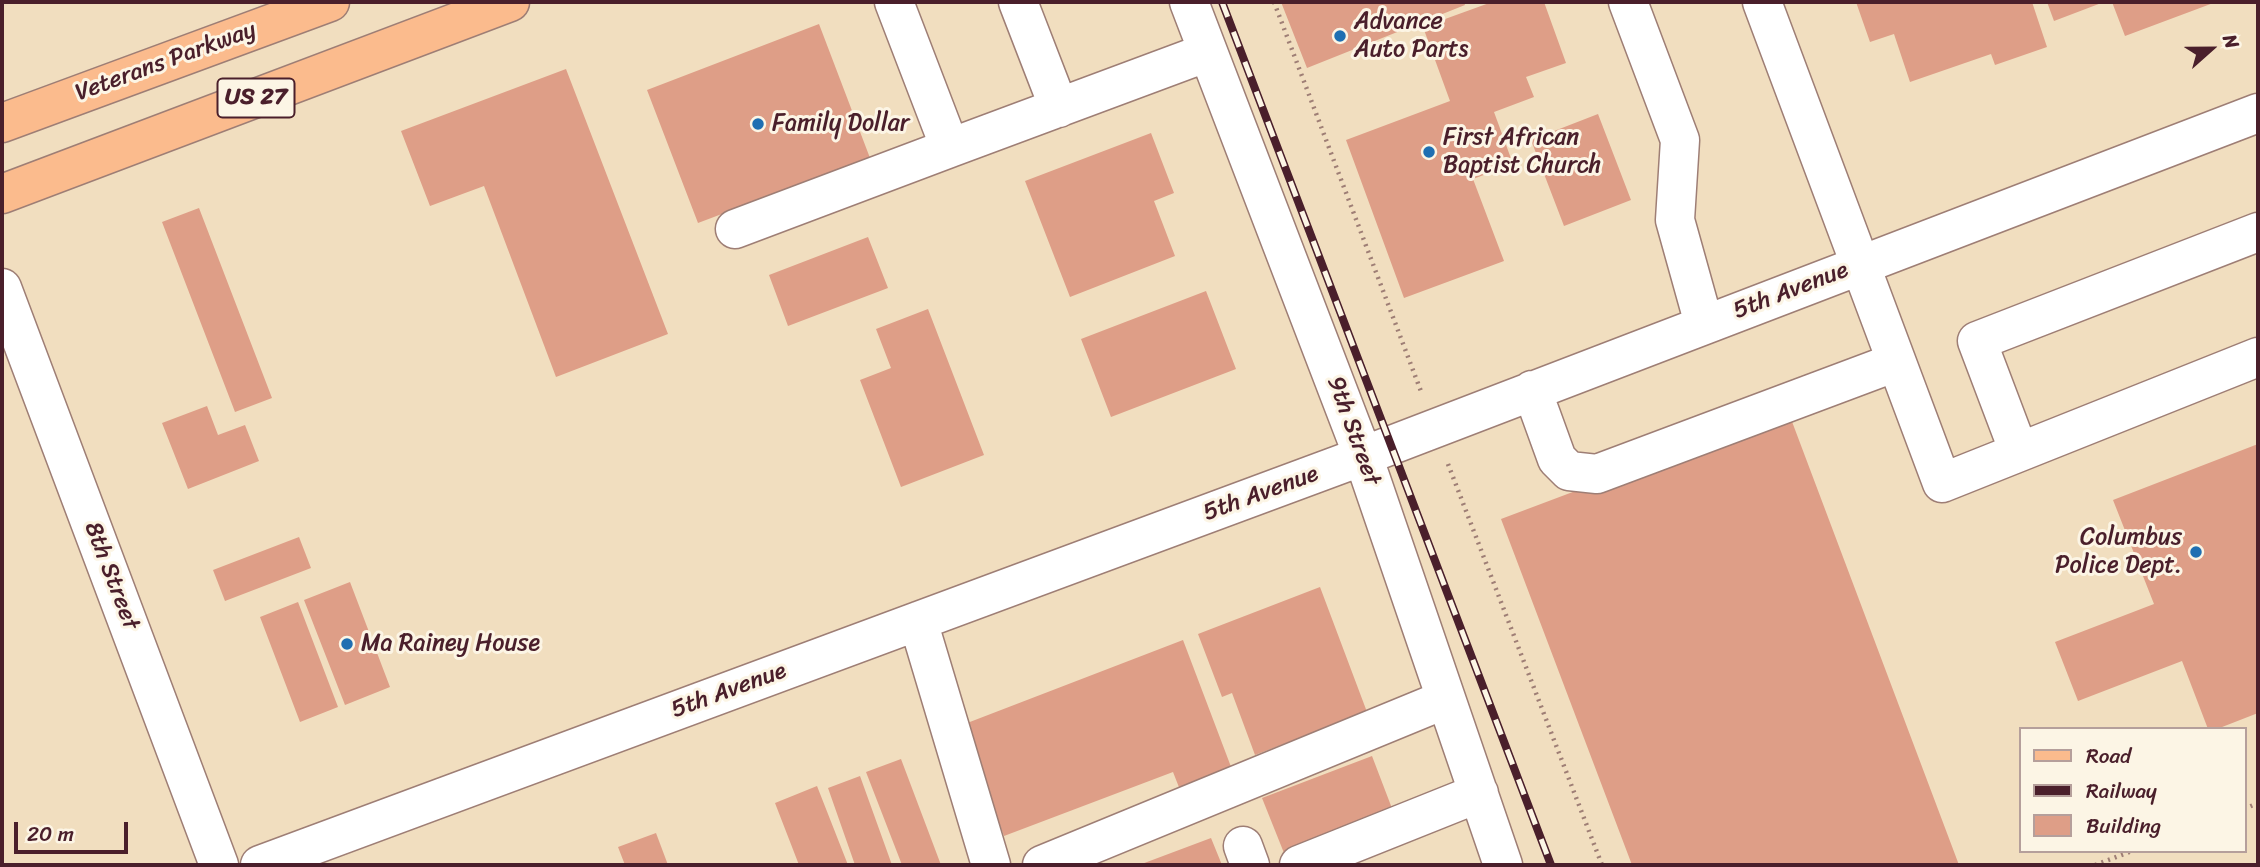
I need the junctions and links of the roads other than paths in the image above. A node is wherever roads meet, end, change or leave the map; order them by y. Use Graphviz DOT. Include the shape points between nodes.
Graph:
graph roads {
  1 [pos="510,2"];
  2 [pos="894,2"];
  3 [pos="1018,2"];
  4 [pos="1189,2"];
  5 [pos="1628,2"];
  6 [pos="1762,2"];
  7 [pos="325,3"];
  8 [pos="1208,52"];
  9 [pos="1059,108"];
  10 [pos="2258,113"];
  11 [pos="2,123"];
  12 [pos="950,148"];
  13 [pos="2,194"];
  14 [pos="735,229"];
  15 [pos="2258,232"];
  16 [pos="1860,265"];
  17 [pos="2,288"];
  18 [pos="1704,324"];
  19 [pos="2258,357"];
  20 [pos="1896,362"];
  21 [pos="1532,390"];
  22 [pos="2020,452"];
  23 [pos="1363,456"];
  24 [pos="918,621"];
  25 [pos="1446,699"];
  26 [pos="1479,793"];
  27 [pos="219,865"];
  28 [pos="260,865"];
  29 [pos="991,865"];
  30 [pos="1042,865"];
  31 [pos="1299,865"];
  32 [pos="1503,865"];
  1 -- 13 [label="main road, US 27"];
  2 -- 12 [label="street"];
  3 -- 9 [label="street"];
  4 -- 8 [label="street, 9th Street"];
  5 -- 18 [label="street" via="1680,140 1675,220"];
  6 -- 16 [label="street"];
  7 -- 11 [label="main road, Veterans Parkway / US 27"];
  8 -- 9 [label="street"];
  8 -- 23 [label="street, 9th Street"];
  9 -- 12 [label="street"];
  10 -- 16 [label="street, 5th Avenue"];
  12 -- 14 [label="street"];
  15 -- 22 [label="street" via="1977,341"];
  16 -- 18 [label="street, 5th Avenue"];
  16 -- 20 [label="street"];
  17 -- 27 [label="street, 8th Street"];
  18 -- 21 [label="street, 5th Avenue"];
  19 -- 22 [label="street"];
  20 -- 21 [label="street" via="1597,474 1569,471 1557,459"];
  20 -- 22 [label="street" via="1942,482"];
  21 -- 23 [label="street, 5th Avenue"];
  23 -- 24 [label="street, 5th Avenue"];
  23 -- 25 [label="street, 9th Street"];
  24 -- 28 [label="street, 5th Avenue"];
  24 -- 29 [label="street"];
  25 -- 26 [label="street, 9th Street"];
  25 -- 30 [label="street"];
  26 -- 31 [label="street"];
  26 -- 32 [label="street, 9th Street"];
}
